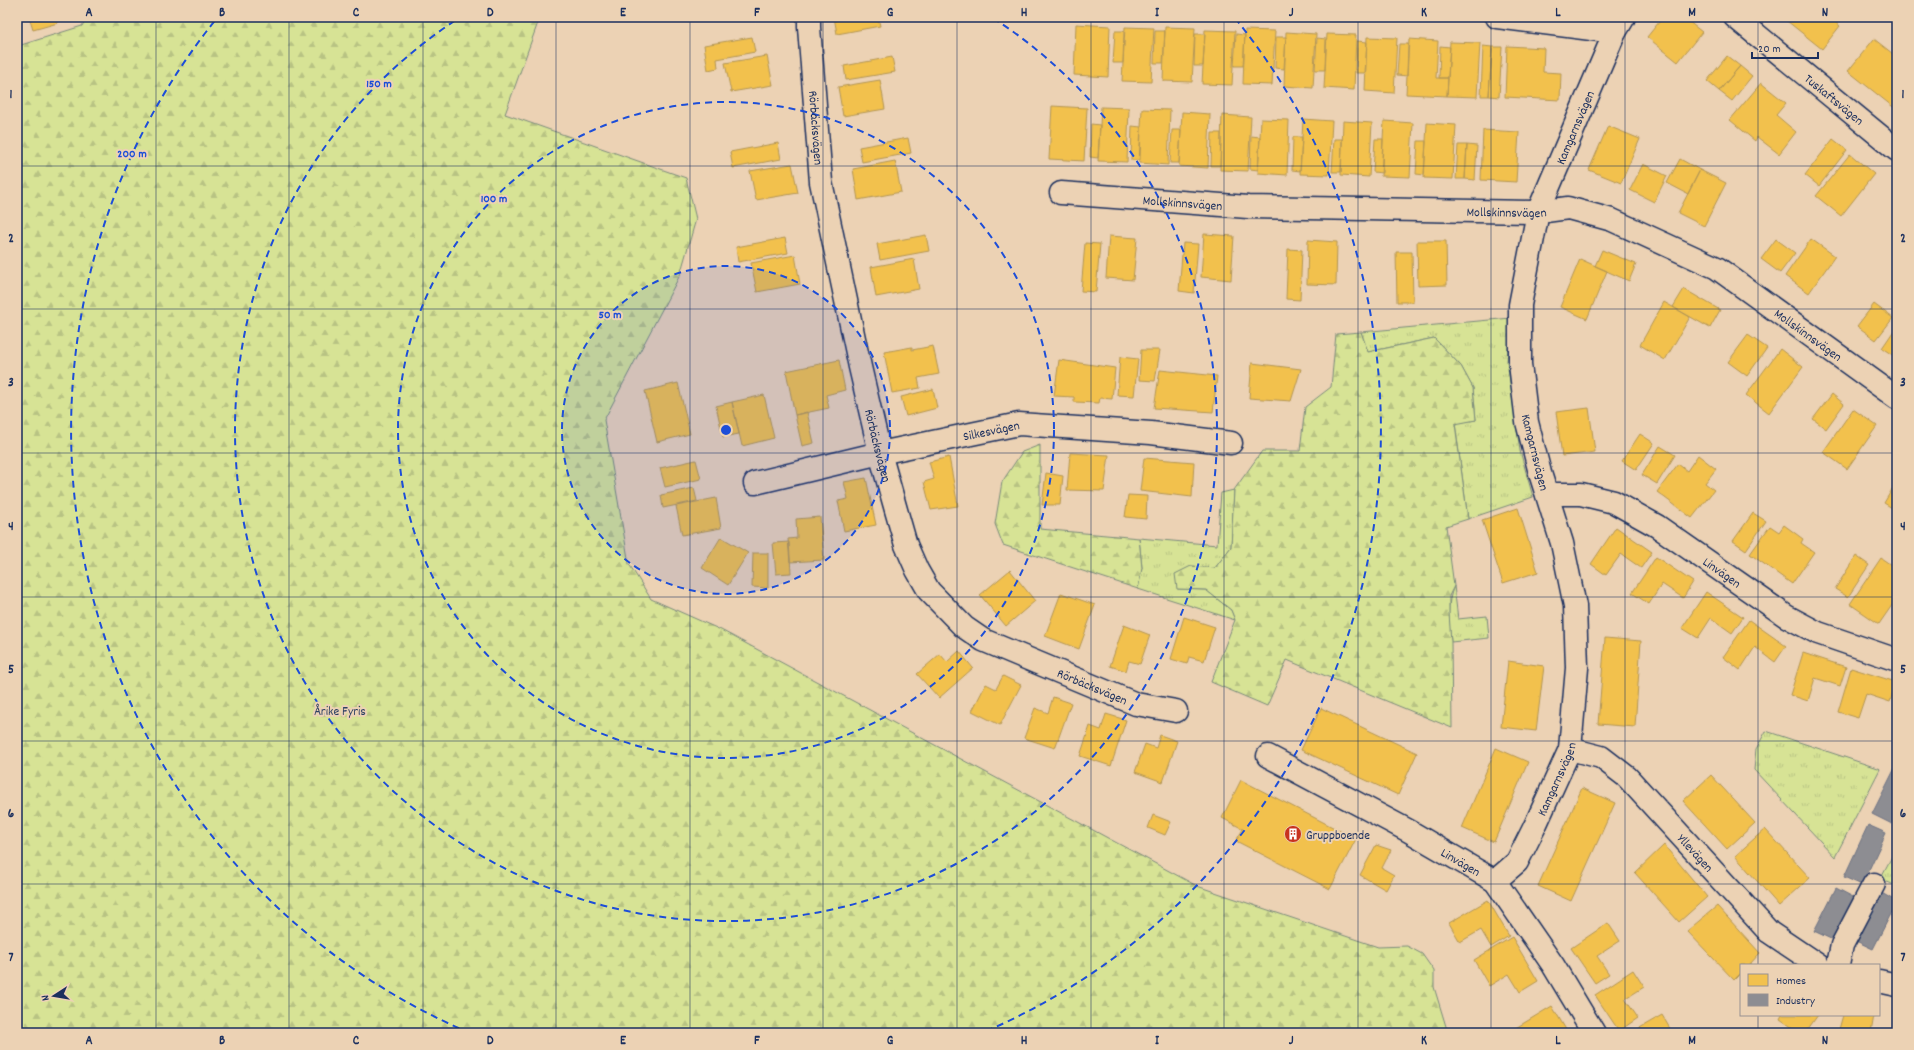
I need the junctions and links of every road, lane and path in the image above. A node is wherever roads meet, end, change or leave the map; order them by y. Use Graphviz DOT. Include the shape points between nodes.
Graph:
graph roads {
  1 [pos="809,17"];
  2 [pos="1497,17"];
  3 [pos="1735,17"];
  4 [pos="1620,25"];
  5 [pos="1897,150"];
  6 [pos="1061,193"];
  7 [pos="1538,212"];
  8 [pos="1897,398"];
  9 [pos="1231,443"];
  10 [pos="880,453"];
  11 [pos="755,483"];
  12 [pos="1547,494"];
  13 [pos="1897,660"];
  14 [pos="1176,711"];
  15 [pos="1570,749"];
  16 [pos="1268,756"];
  17 [pos="1496,881"];
  18 [pos="1874,884"];
  19 [pos="1817,964"];
  20 [pos="1838,964"];
  21 [pos="1880,981"];
  22 [pos="1897,985"];
  23 [pos="1594,1033"];
  1 -- 10 [label="street, Rörbäcksvägen" via="821,182"];
  2 -- 4 [label="street"];
  3 -- 5 [label="street, Tuskaftsvägen"];
  4 -- 7 [label="street, Kamgarnsvägen"];
  6 -- 7 [label="street, Mollskinnsvägen" via="1248,207"];
  7 -- 8 [label="street, Mollskinnsvägen" via="1568,208 1612,220 1717,268"];
  7 -- 12 [label="street, Kamgarnsvägen" via="1520,305 1520,364 1527,422"];
  9 -- 10 [label="street, Silkesvägen" via="1151,433 1019,424"];
  10 -- 11 [label="street, Silkesvägen"];
  10 -- 14 [label="street, Rörbäcksvägen" via="906,545 917,570 929,591 964,627 983,640 1136,704"];
  12 -- 13 [label="street, Linvägen" via="1581,494 1614,502 1657,526 1786,616 1818,633"];
  12 -- 15 [label="street, Kamgarnsvägen" via="1562,543 1575,606 1577,668"];
  15 -- 17 [label="street, Kamgarnsvägen" via="1517,862"];
  15 -- 19 [label="street, Yllevägen" via="1601,757 1627,777 1769,932"];
  16 -- 17 [label="street, Linvägen" via="1409,831"];
  17 -- 23 [label="street, Linvägen"];
  18 -- 20 [label="street" via="1842,945"];
  21 -- 22 [label="street"];
}
